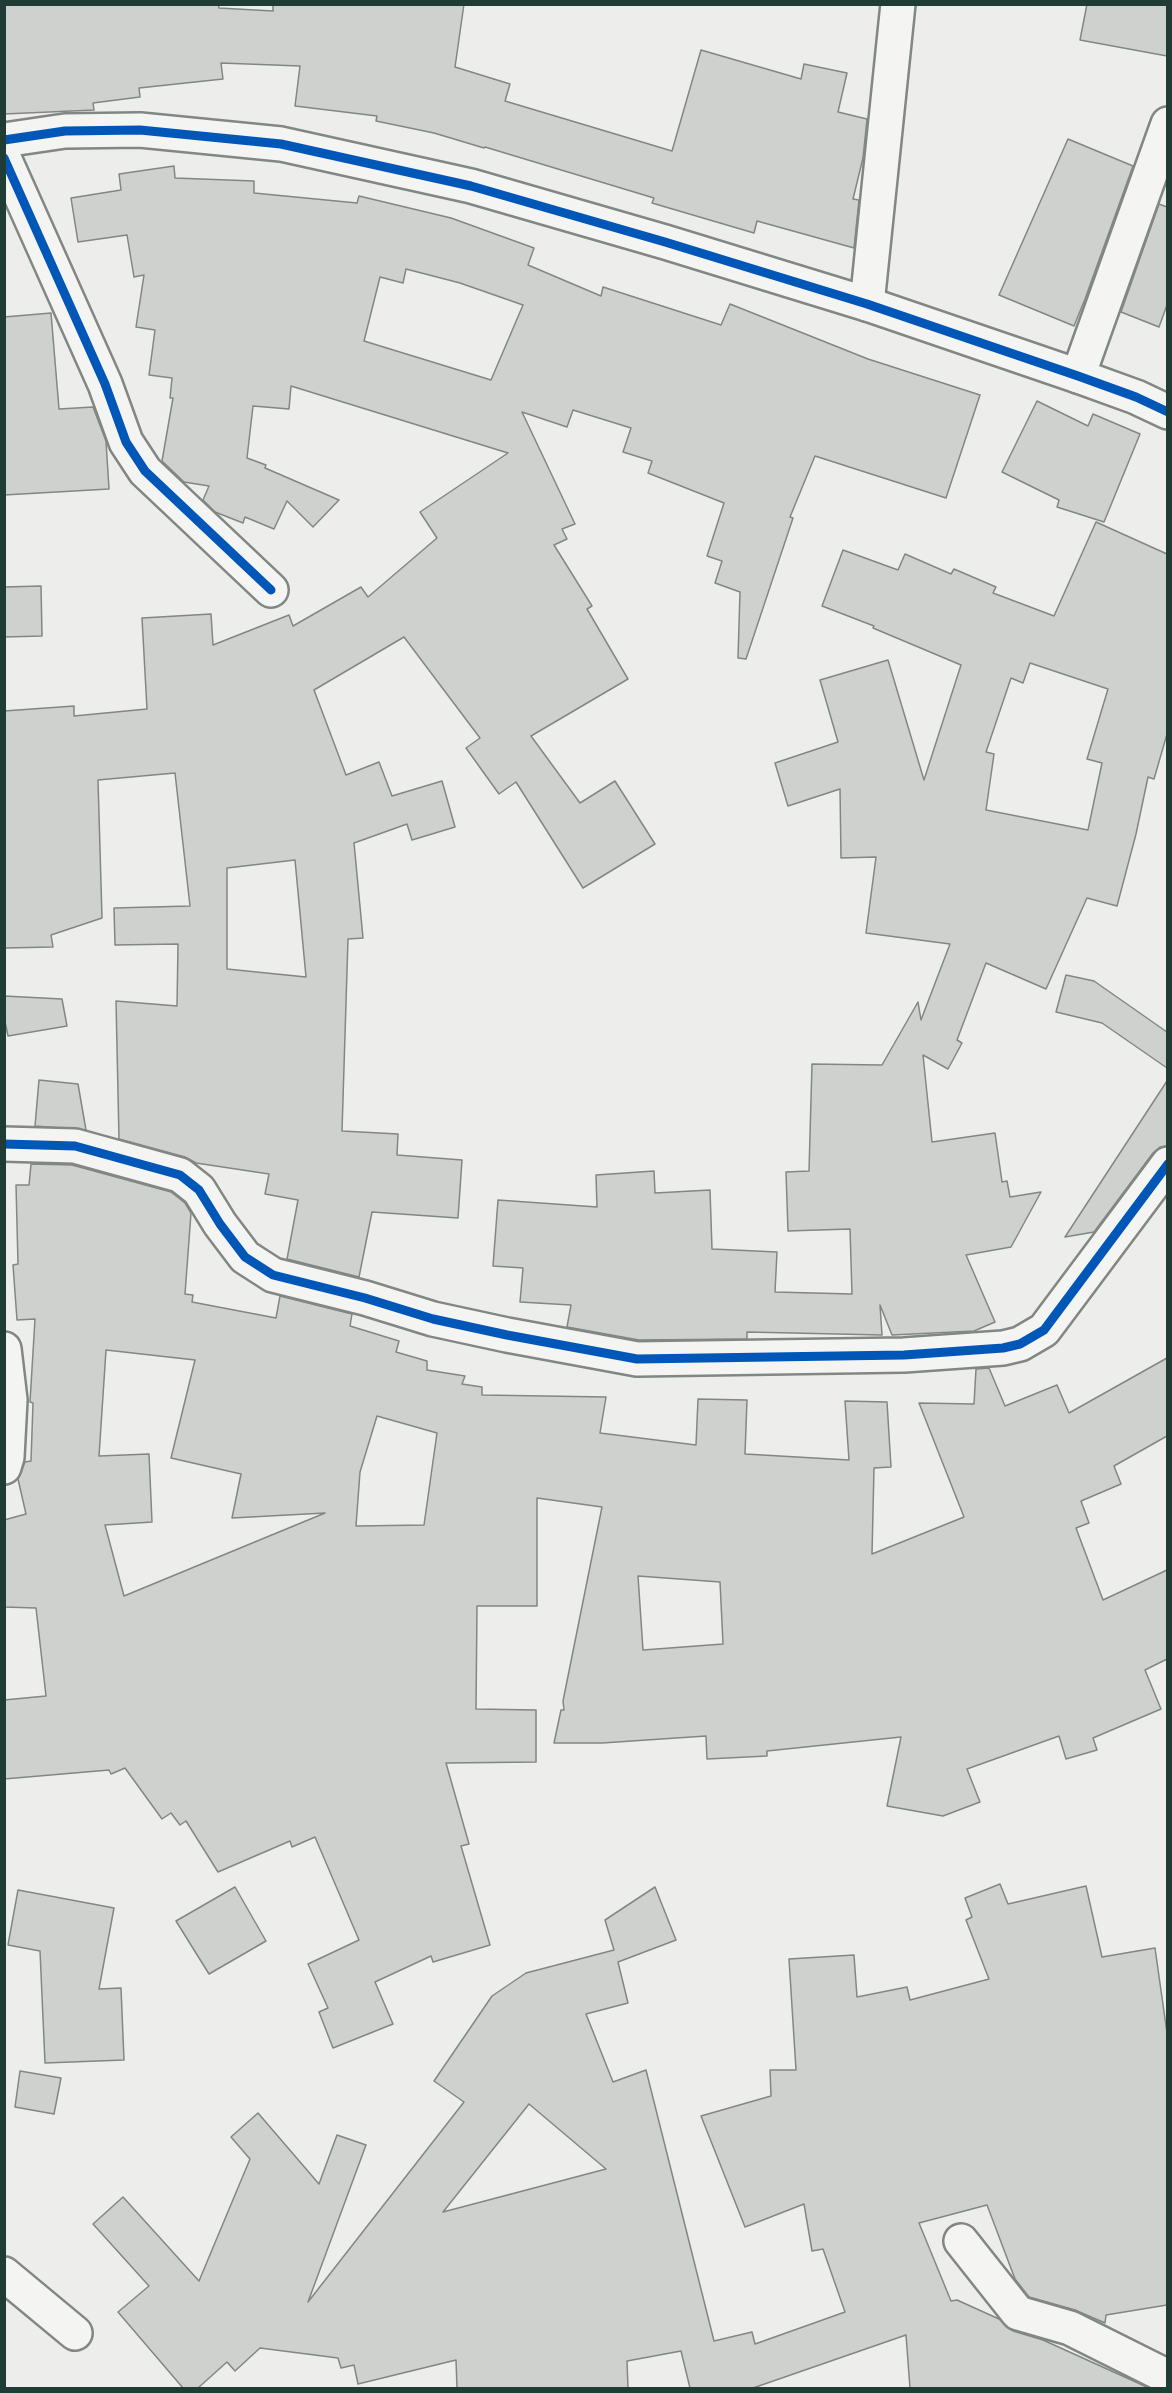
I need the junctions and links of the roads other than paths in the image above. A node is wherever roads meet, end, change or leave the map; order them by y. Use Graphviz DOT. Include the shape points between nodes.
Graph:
graph roads {
  1 [pos="898,4"];
  2 [pos="1167,124"];
  3 [pos="4,140"];
  4 [pos="4,158"];
  5 [pos="867,304"];
  6 [pos="1078,376"];
  7 [pos="1167,412"];
  8 [pos="271,590"];
  9 [pos="4,1143"];
  10 [pos="1167,1164"];
  11 [pos="4,1349"];
  12 [pos="4,1467"];
  13 [pos="961,2241"];
  14 [pos="4,2274"];
  15 [pos="75,2333"];
  16 [pos="1167,2377"];
  1 -- 5 [label="street"];
  2 -- 6 [label="street"];
  3 -- 5 [label="street" via="65,131 140,130 281,144 471,186"];
  4 -- 8 [label="street" via="105,384 126,442 146,471"];
  5 -- 6 [label="street"];
  6 -- 7 [label="street"];
  9 -- 10 [label="street" via="75,1146 180,1174 200,1190 245,1257 273,1275 433,1319 637,1359 904,1355 1020,1344 1044,1330"];
  11 -- 12 [label="street" via="10,1400"];
  13 -- 16 [label="street" via="1018,2313 1070,2328"];
  14 -- 15 [label="street"];
}
